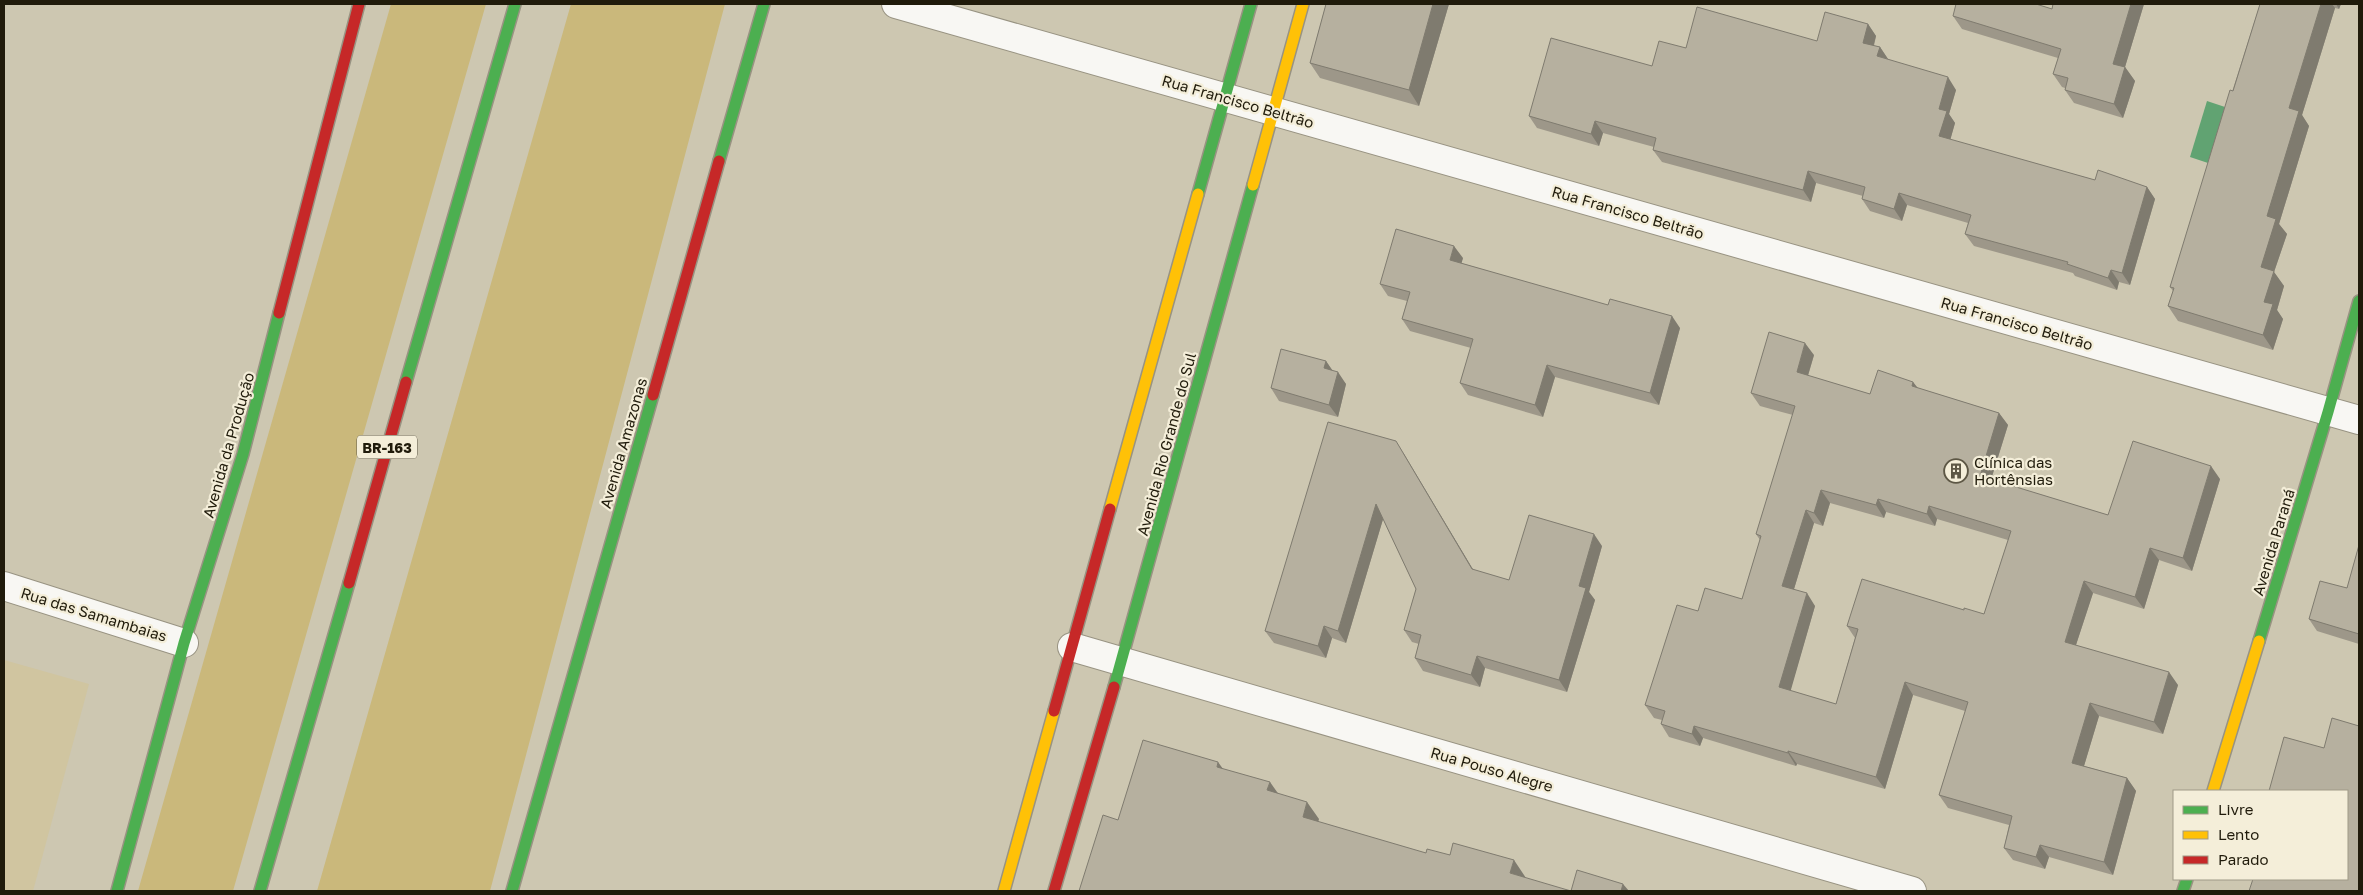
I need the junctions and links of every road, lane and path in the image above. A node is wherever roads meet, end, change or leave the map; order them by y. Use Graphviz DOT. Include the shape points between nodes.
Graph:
graph roads {
  1 [pos="358,4"];
  2 [pos="515,4"];
  3 [pos="764,4"];
  4 [pos="896,4"];
  5 [pos="1251,4"];
  6 [pos="1303,4"];
  7 [pos="1225,98"];
  8 [pos="1274,111"];
  9 [pos="2359,301"];
  10 [pos="2328,412"];
  11 [pos="2359,420"];
  12 [pos="4,586"];
  13 [pos="184,643"];
  14 [pos="1072,648"];
  15 [pos="1122,662"];
  16 [pos="2213,790"];
  17 [pos="117,891"];
  18 [pos="260,891"];
  19 [pos="512,891"];
  20 [pos="1004,891"];
  21 [pos="1054,891"];
  22 [pos="1912,891"];
  1 -- 13 [label="main road, Avenida da Produção" via="243,454"];
  2 -- 18 [label="main road, BR-163"];
  3 -- 19 [label="main road, Avenida Amazonas"];
  4 -- 7 [label="street, Rua Francisco Beltrão"];
  5 -- 7 [label="main road"];
  6 -- 8 [label="main road, Avenida Rio Grande do Sul"];
  7 -- 8 [label="street, Rua Francisco Beltrão"];
  7 -- 14 [label="main road"];
  8 -- 10 [label="street, Rua Francisco Beltrão"];
  8 -- 15 [label="main road, Avenida Rio Grande do Sul"];
  9 -- 10 [label="main road, Avenida Paraná"];
  10 -- 11 [label="street, Rua Francisco Beltrão"];
  10 -- 16 [label="main road, Avenida Paraná"];
  12 -- 13 [label="street, Rua das Samambaias"];
  13 -- 17 [label="main road, Avenida da Produção"];
  14 -- 15 [label="street, Rua Pouso Alegre"];
  14 -- 20 [label="main road"];
  15 -- 21 [label="main road, Avenida Rio Grande do Sul"];
  15 -- 22 [label="street, Rua Pouso Alegre"];
}
